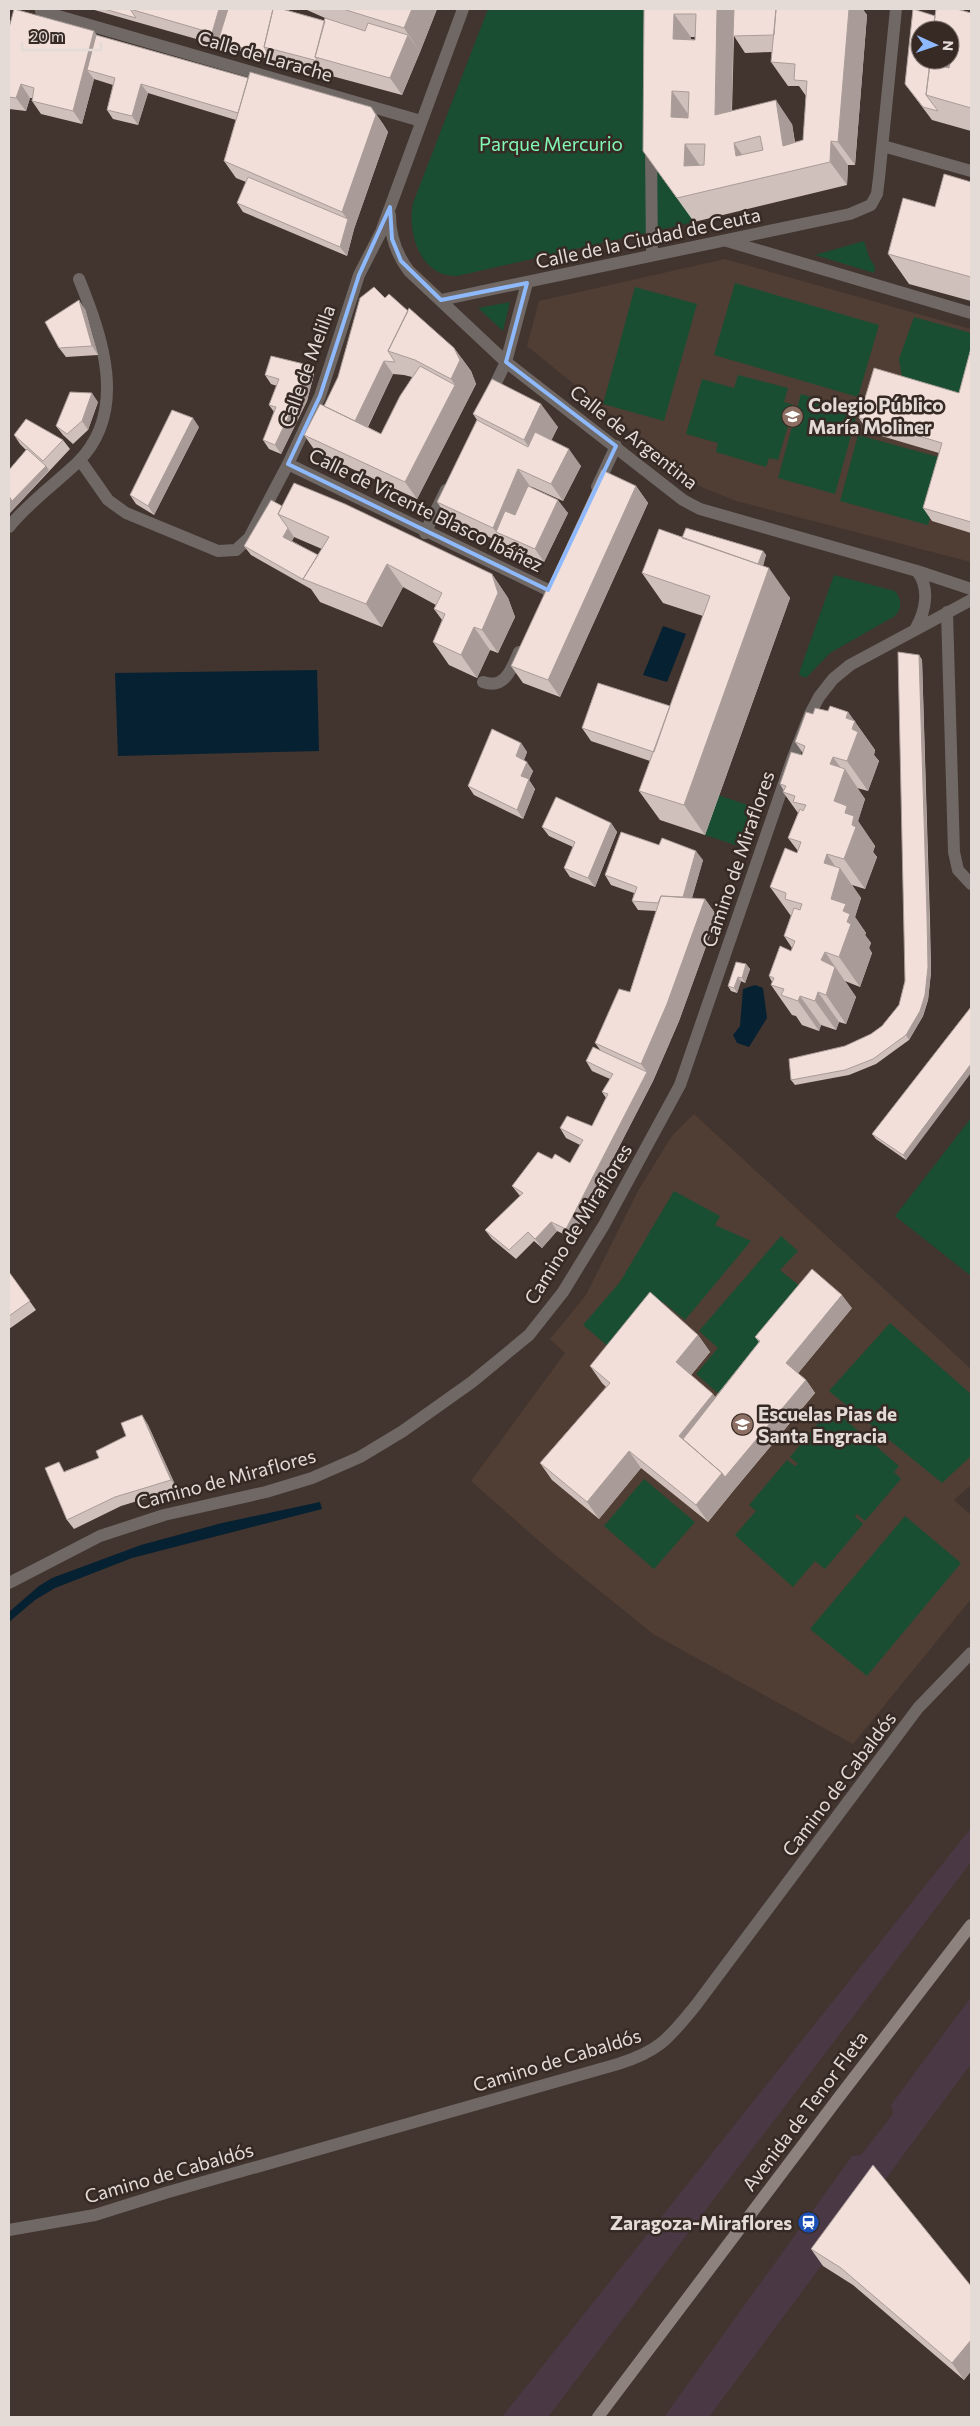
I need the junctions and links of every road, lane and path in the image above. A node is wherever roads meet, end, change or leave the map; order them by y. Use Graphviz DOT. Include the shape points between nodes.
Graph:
graph roads {
  1 [pos="463,9"];
  2 [pos="896,9"];
  3 [pos="41,11"];
  4 [pos="421,121"];
  5 [pos="651,134"];
  6 [pos="883,146"];
  7 [pos="971,171"];
  8 [pos="390,207"];
  9 [pos="725,240"];
  10 [pos="652,255"];
  11 [pos="79,279"];
  12 [pos="527,283"];
  13 [pos="441,300"];
  14 [pos="971,313"];
  15 [pos="506,362"];
  16 [pos="483,410"];
  17 [pos="616,446"];
  18 [pos="80,460"];
  19 [pos="288,464"];
  20 [pos="451,479"];
  21 [pos="593,494"];
  22 [pos="9,528"];
  23 [pos="426,533"];
  24 [pos="917,571"];
  25 [pos="971,589"];
  26 [pos="548,590"];
  27 [pos="971,600"];
  28 [pos="947,612"];
  29 [pos="916,628"];
  30 [pos="524,641"];
  31 [pos="483,682"];
  32 [pos="971,884"];
  33 [pos="9,1583"];
  34 [pos="971,1653"];
  35 [pos="971,1925"];
  36 [pos="9,2230"];
  37 [pos="598,2417"];
  1 -- 4 [label="street, Calle de Melilla"];
  2 -- 6 [label="street"];
  3 -- 4 [label="street, Calle de Larache"];
  4 -- 8 [label="street, Calle de Melilla"];
  5 -- 10 [label="street"];
  6 -- 7 [label="street"];
  6 -- 9 [label="street, Calle de la Ciudad de Ceuta" via="877,194 872,205 862,211"];
  8 -- 13 [label="street, Calle de Argentina" via="392,239 401,261"];
  8 -- 19 [label="street, Calle de Melilla" via="375,246 359,275 320,396"];
  9 -- 10 [label="street, Calle de la Ciudad de Ceuta"];
  9 -- 14 [label="street"];
  10 -- 12 [label="street, Calle de la Ciudad de Ceuta"];
  11 -- 18 [label="street" via="98,328 108,389 99,430"];
  12 -- 13 [label="street, Calle de la Ciudad de Ceuta"];
  12 -- 15 [label="street"];
  13 -- 15 [label="street, Calle de Argentina"];
  15 -- 16 [label="street"];
  15 -- 17 [label="street, Calle de Argentina"];
  17 -- 21 [label="street"];
  17 -- 24 [label="street, Calle de Argentina" via="675,494 700,509"];
  18 -- 19 [label="street, Calle de Melilla" via="116,508 207,548 228,551 242,546 249,538"];
  18 -- 22 [label="street"];
  19 -- 23 [label="street, Calle de Vicente Blasco Ibáñez"];
  20 -- 23 [label="street"];
  23 -- 26 [label="street, Calle de Vicente Blasco Ibáñez"];
  24 -- 25 [label="street, Calle de Argentina"];
  24 -- 29 [label="street" via="923,580 925,595 923,612"];
  27 -- 28 [label="street, Camino de Miraflores"];
  28 -- 29 [label="street, Camino de Miraflores"];
  28 -- 32 [label="street" via="954,852 958,870"];
  29 -- 33 [label="street, Camino de Miraflores" via="850,665 819,697 792,760 685,1074 604,1225 563,1292 529,1335 472,1382 360,1457 312,1478 266,1492 164,1515 117,1530 50,1560"];
  30 -- 31 [label="street" via="504,680 493,684"];
  34 -- 36 [label="street, Camino de Cabaldós" via="918,1708 696,2005 657,2048 618,2064 164,2193 96,2216"];
  35 -- 37 [label="main road, Avenida de Tenor Fleta"];
}
